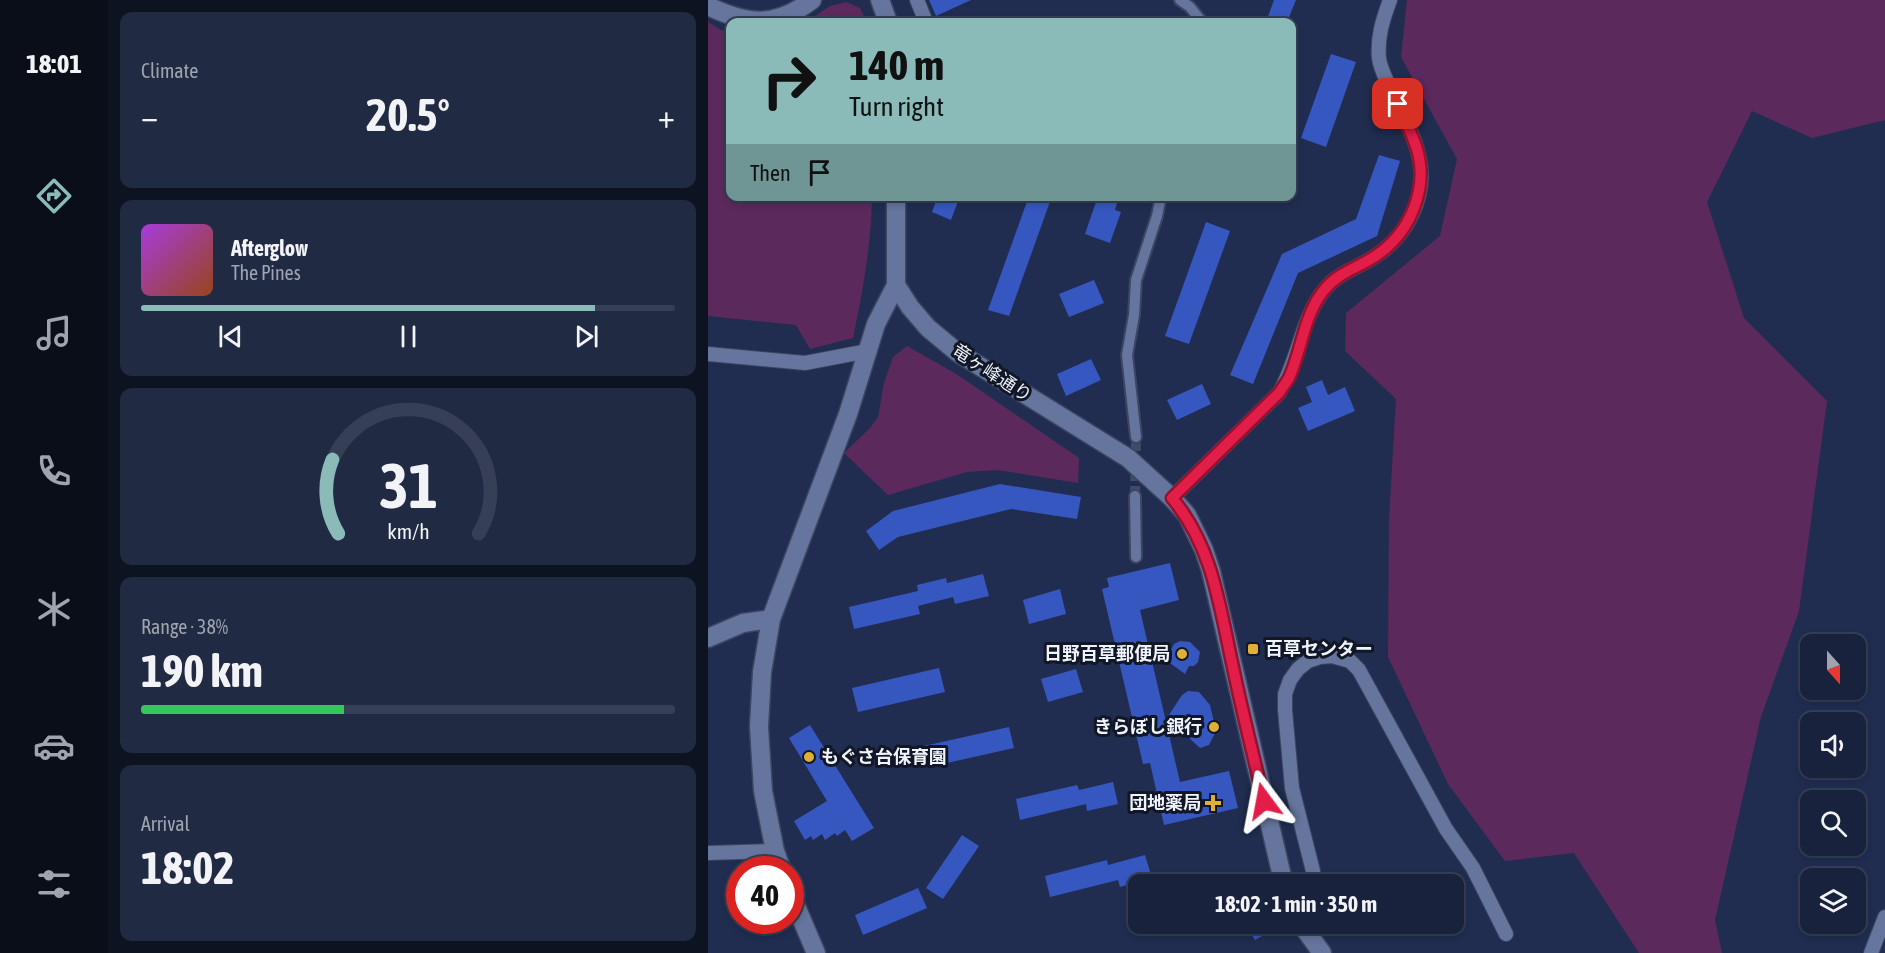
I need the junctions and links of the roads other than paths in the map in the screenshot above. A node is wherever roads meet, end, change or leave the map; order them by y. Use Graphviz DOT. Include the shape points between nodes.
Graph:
graph roads {
  1 [pos="812,0"];
  2 [pos="880,0"];
  3 [pos="916,0"];
  4 [pos="1180,0"];
  5 [pos="1390,0"];
  6 [pos="708,6"];
  7 [pos="738,18"];
  8 [pos="783,18"];
  9 [pos="887,18"];
  10 [pos="924,18"];
  11 [pos="1199,18"];
  12 [pos="896,201"];
  13 [pos="1160,201"];
  14 [pos="896,285"];
  15 [pos="867,351"];
  16 [pos="708,354"];
  17 [pos="1136,437"];
  18 [pos="1135,496"];
  19 [pos="1172,498"];
  20 [pos="1136,557"];
  21 [pos="771,619"];
  22 [pos="708,638"];
  23 [pos="775,851"];
  24 [pos="708,853"];
  25 [pos="777,856"];
  26 [pos="1281,874"];
  27 [pos="1313,874"];
  28 [pos="1885,917"];
  29 [pos="804,925"];
  30 [pos="1308,934"];
  31 [pos="1506,934"];
  32 [pos="816,953"];
  33 [pos="1322,953"];
  34 [pos="1871,953"];
  1 -- 8 [label="street"];
  2 -- 9 [label="street"];
  3 -- 10 [label="street"];
  4 -- 11 [label="street"];
  5 -- 19 [label="street" via="1379,37 1379,60 1416,148 1421,182 1416,206 1393,243 1374,258 1340,275 1324,290 1279,393"];
  6 -- 7 [label="street"];
  12 -- 14 [label="street"];
  13 -- 17 [label="street" via="1136,280 1127,355"];
  14 -- 15 [label="street"];
  14 -- 19 [label="street, 竜ヶ峰通り" via="910,307 944,342 1128,458"];
  15 -- 16 [label="street" via="804,363"];
  15 -- 21 [label="street" via="848,414"];
  18 -- 20 [label="street"];
  19 -- 26 [label="street, 竜ヶ峰通り" via="1196,531 1211,571"];
  21 -- 22 [label="street" via="743,623"];
  21 -- 23 [label="street" via="762,672 759,727 763,791"];
  23 -- 24 [label="street"];
  23 -- 25 [label="street"];
  27 -- 31 [label="street" via="1292,788 1286,693 1290,680 1308,661 1332,656 1350,661 1359,670 1446,829 1473,868"];
  28 -- 34 [label="street"];
  29 -- 32 [label="street"];
  30 -- 33 [label="street"];
}
